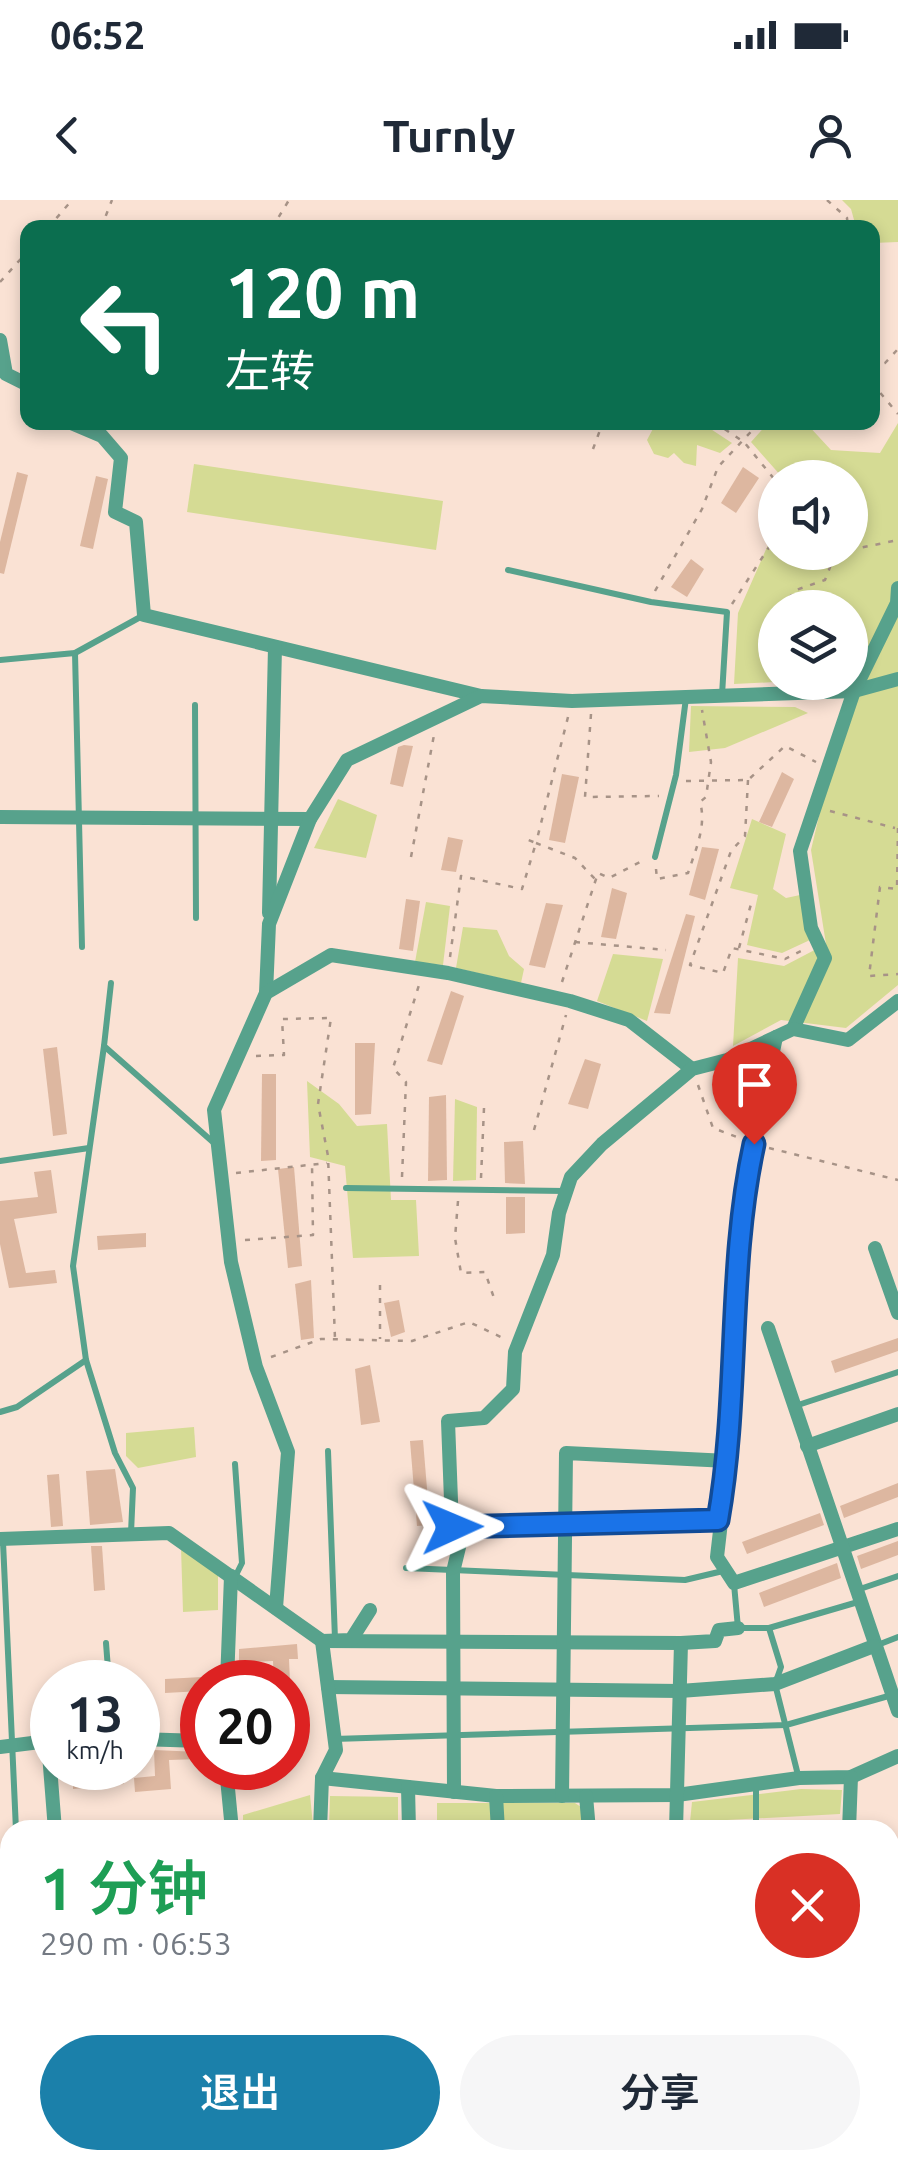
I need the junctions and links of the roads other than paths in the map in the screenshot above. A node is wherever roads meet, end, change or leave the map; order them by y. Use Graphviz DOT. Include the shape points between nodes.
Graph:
graph roads {
  1 [pos="0,340"];
  2 [pos="3,381"];
  3 [pos="88,430"];
  4 [pos="508,570"];
  5 [pos="898,588"];
  6 [pos="144,615"];
  7 [pos="275,647"];
  8 [pos="75,653"];
  9 [pos="0,660"];
  10 [pos="868,662"];
  11 [pos="898,678"];
  12 [pos="868,686"];
  13 [pos="758,694"];
  14 [pos="722,695"];
  15 [pos="481,696"];
  16 [pos="686,697"];
  17 [pos="851,700"];
  18 [pos="196,705"];
  19 [pos="0,817"];
  20 [pos="82,818"];
  21 [pos="194,818"];
  22 [pos="270,819"];
  23 [pos="310,819"];
  24 [pos="655,857"];
  25 [pos="196,918"];
  26 [pos="270,924"];
  27 [pos="82,946"];
  28 [pos="111,983"];
  29 [pos="266,993"];
  30 [pos="898,1001"];
  31 [pos="793,1029"];
  32 [pos="776,1037"];
  33 [pos="104,1046"];
  34 [pos="692,1069"];
  35 [pos="218,1147"];
  36 [pos="89,1148"];
  37 [pos="0,1160"];
  38 [pos="346,1188"];
  39 [pos="566,1191"];
  40 [pos="875,1248"];
  41 [pos="893,1283"];
  42 [pos="898,1313"];
  43 [pos="768,1328"];
  44 [pos="86,1360"];
  45 [pos="898,1372"];
  46 [pos="794,1406"];
  47 [pos="0,1412"];
  48 [pos="898,1414"];
  49 [pos="808,1446"];
  50 [pos="328,1452"];
  51 [pos="728,1461"];
  52 [pos="235,1464"];
  53 [pos="718,1520"];
  54 [pos="565,1525"];
  55 [pos="452,1527"];
  56 [pos="898,1529"];
  57 [pos="130,1534"];
  58 [pos="1,1539"];
  59 [pos="841,1547"];
  60 [pos="406,1568"];
  61 [pos="724,1570"];
  62 [pos="453,1572"];
  63 [pos="898,1576"];
  64 [pos="232,1577"];
  65 [pos="565,1578"];
  66 [pos="734,1583"];
  67 [pos="858,1596"];
  68 [pos="276,1608"];
  69 [pos="370,1610"];
  70 [pos="738,1628"];
  71 [pos="769,1628"];
  72 [pos="898,1638"];
  73 [pos="456,1639"];
  74 [pos="329,1640"];
  75 [pos="564,1640"];
  76 [pos="681,1642"];
  77 [pos="106,1643"];
  78 [pos="874,1646"];
  79 [pos="107,1660"];
  80 [pos="228,1660"];
  81 [pos="775,1684"];
  82 [pos="328,1686"];
  83 [pos="455,1690"];
  84 [pos="564,1690"];
  85 [pos="680,1691"];
  86 [pos="894,1694"];
  87 [pos="898,1711"];
  88 [pos="786,1726"];
  89 [pos="679,1731"];
  90 [pos="455,1733"];
  91 [pos="563,1734"];
  92 [pos="334,1739"];
  93 [pos="6,1747"];
  94 [pos="898,1756"];
  95 [pos="851,1777"];
  96 [pos="322,1778"];
  97 [pos="799,1778"];
  98 [pos="756,1784"];
  99 [pos="408,1787"];
  100 [pos="53,1790"];
  101 [pos="228,1790"];
  102 [pos="454,1792"];
  103 [pos="678,1795"];
  104 [pos="496,1796"];
  105 [pos="562,1796"];
  106 [pos="586,1796"];
  107 [pos="15,1820"];
  108 [pos="54,1820"];
  109 [pos="231,1820"];
  110 [pos="320,1820"];
  111 [pos="409,1820"];
  112 [pos="497,1820"];
  113 [pos="588,1820"];
  114 [pos="677,1820"];
  115 [pos="756,1820"];
  116 [pos="849,1820"];
  1 -- 2 [label="street"];
  3 -- 6 [label="street" via="121,458 116,512 136,522"];
  4 -- 14 [label="lane" via="727,612"];
  5 -- 10 [label="street"];
  6 -- 7 [label="street"];
  6 -- 8 [label="lane"];
  7 -- 15 [label="street"];
  7 -- 22 [label="street"];
  8 -- 9 [label="lane"];
  8 -- 20 [label="lane"];
  11 -- 12 [label="street"];
  13 -- 14 [label="street"];
  14 -- 16 [label="street"];
  15 -- 16 [label="street"];
  15 -- 23 [label="street" via="347,760"];
  16 -- 24 [label="lane" via="675,782"];
  17 -- 31 [label="street" via="800,851 825,958"];
  18 -- 21 [label="lane"];
  19 -- 20 [label="street"];
  20 -- 21 [label="street"];
  20 -- 27 [label="lane"];
  21 -- 22 [label="street"];
  21 -- 25 [label="lane"];
  22 -- 23 [label="street"];
  22 -- 26 [label="street"];
  23 -- 26 [label="street"];
  26 -- 29 [label="street"];
  28 -- 33 [label="lane"];
  29 -- 34 [label="street" via="331,955 448,973 629,1020"];
  29 -- 35 [label="street" via="214,1110"];
  30 -- 31 [label="street" via="848,1040"];
  31 -- 32 [label="street"];
  32 -- 34 [label="street"];
  32 -- 51 [label="street" via="743,1195"];
  33 -- 35 [label="lane"];
  33 -- 36 [label="lane"];
  34 -- 39 [label="street" via="602,1144"];
  35 -- 68 [label="street" via="228,1240 255,1363 288,1452"];
  36 -- 37 [label="lane"];
  36 -- 44 [label="lane" via="73,1266"];
  38 -- 39 [label="lane"];
  39 -- 55 [label="street" via="554,1254 518,1344 513,1389 484,1418 448,1421"];
  40 -- 41 [label="street"];
  41 -- 42 [label="street"];
  43 -- 46 [label="street"];
  44 -- 47 [label="lane" via="18,1407"];
  44 -- 57 [label="lane" via="133,1488"];
  45 -- 46 [label="lane"];
  46 -- 49 [label="street"];
  48 -- 49 [label="street"];
  49 -- 59 [label="street"];
  50 -- 74 [label="lane"];
  51 -- 53 [label="street"];
  51 -- 54 [label="street" via="566,1453"];
  52 -- 64 [label="lane" via="242,1562"];
  53 -- 54 [label="lane"];
  53 -- 61 [label="street" via="717,1557"];
  54 -- 55 [label="lane"];
  54 -- 65 [label="street"];
  55 -- 62 [label="street" via="460,1543"];
  56 -- 59 [label="street"];
  57 -- 58 [label="street"];
  57 -- 64 [label="street" via="169,1533"];
  58 -- 93 [label="lane"];
  59 -- 66 [label="street"];
  59 -- 67 [label="street"];
  60 -- 62 [label="lane"];
  61 -- 65 [label="lane" via="685,1580"];
  61 -- 66 [label="street"];
  62 -- 65 [label="lane"];
  62 -- 73 [label="street"];
  63 -- 67 [label="lane"];
  64 -- 68 [label="street"];
  64 -- 80 [label="street"];
  65 -- 75 [label="street"];
  66 -- 70 [label="lane"];
  67 -- 71 [label="lane"];
  67 -- 78 [label="street"];
  68 -- 74 [label="street"];
  69 -- 74 [label="street" via="351,1640"];
  70 -- 71 [label="lane"];
  70 -- 76 [label="street" via="719,1630 716,1641"];
  71 -- 81 [label="lane" via="781,1668"];
  72 -- 78 [label="lane"];
  73 -- 74 [label="street"];
  73 -- 75 [label="street"];
  73 -- 83 [label="street"];
  74 -- 82 [label="street"];
  75 -- 76 [label="street"];
  75 -- 84 [label="street"];
  76 -- 85 [label="street"];
  77 -- 79 [label="lane"];
  78 -- 81 [label="street"];
  78 -- 86 [label="street"];
  81 -- 85 [label="street"];
  81 -- 88 [label="lane"];
  82 -- 83 [label="street"];
  82 -- 92 [label="street"];
  83 -- 84 [label="street"];
  83 -- 90 [label="street"];
  84 -- 85 [label="street"];
  84 -- 91 [label="street"];
  85 -- 89 [label="street"];
  86 -- 87 [label="street"];
  86 -- 88 [label="lane"];
  88 -- 89 [label="lane"];
  88 -- 97 [label="lane"];
  89 -- 91 [label="lane"];
  89 -- 103 [label="street"];
  90 -- 91 [label="lane"];
  90 -- 92 [label="lane"];
  90 -- 102 [label="street"];
  91 -- 105 [label="street"];
  92 -- 96 [label="street" via="336,1750"];
  93 -- 107 [label="lane"];
  94 -- 95 [label="street"];
  95 -- 97 [label="street"];
  95 -- 116 [label="street"];
  96 -- 99 [label="street"];
  96 -- 110 [label="street"];
  97 -- 98 [label="street"];
  98 -- 103 [label="street"];
  98 -- 115 [label="lane"];
  99 -- 102 [label="street"];
  99 -- 111 [label="street"];
  100 -- 108 [label="street"];
  101 -- 109 [label="street"];
  102 -- 104 [label="street"];
  103 -- 106 [label="street"];
  103 -- 114 [label="street"];
  104 -- 105 [label="street"];
  104 -- 112 [label="street"];
  105 -- 106 [label="street"];
  106 -- 113 [label="street"];
}
